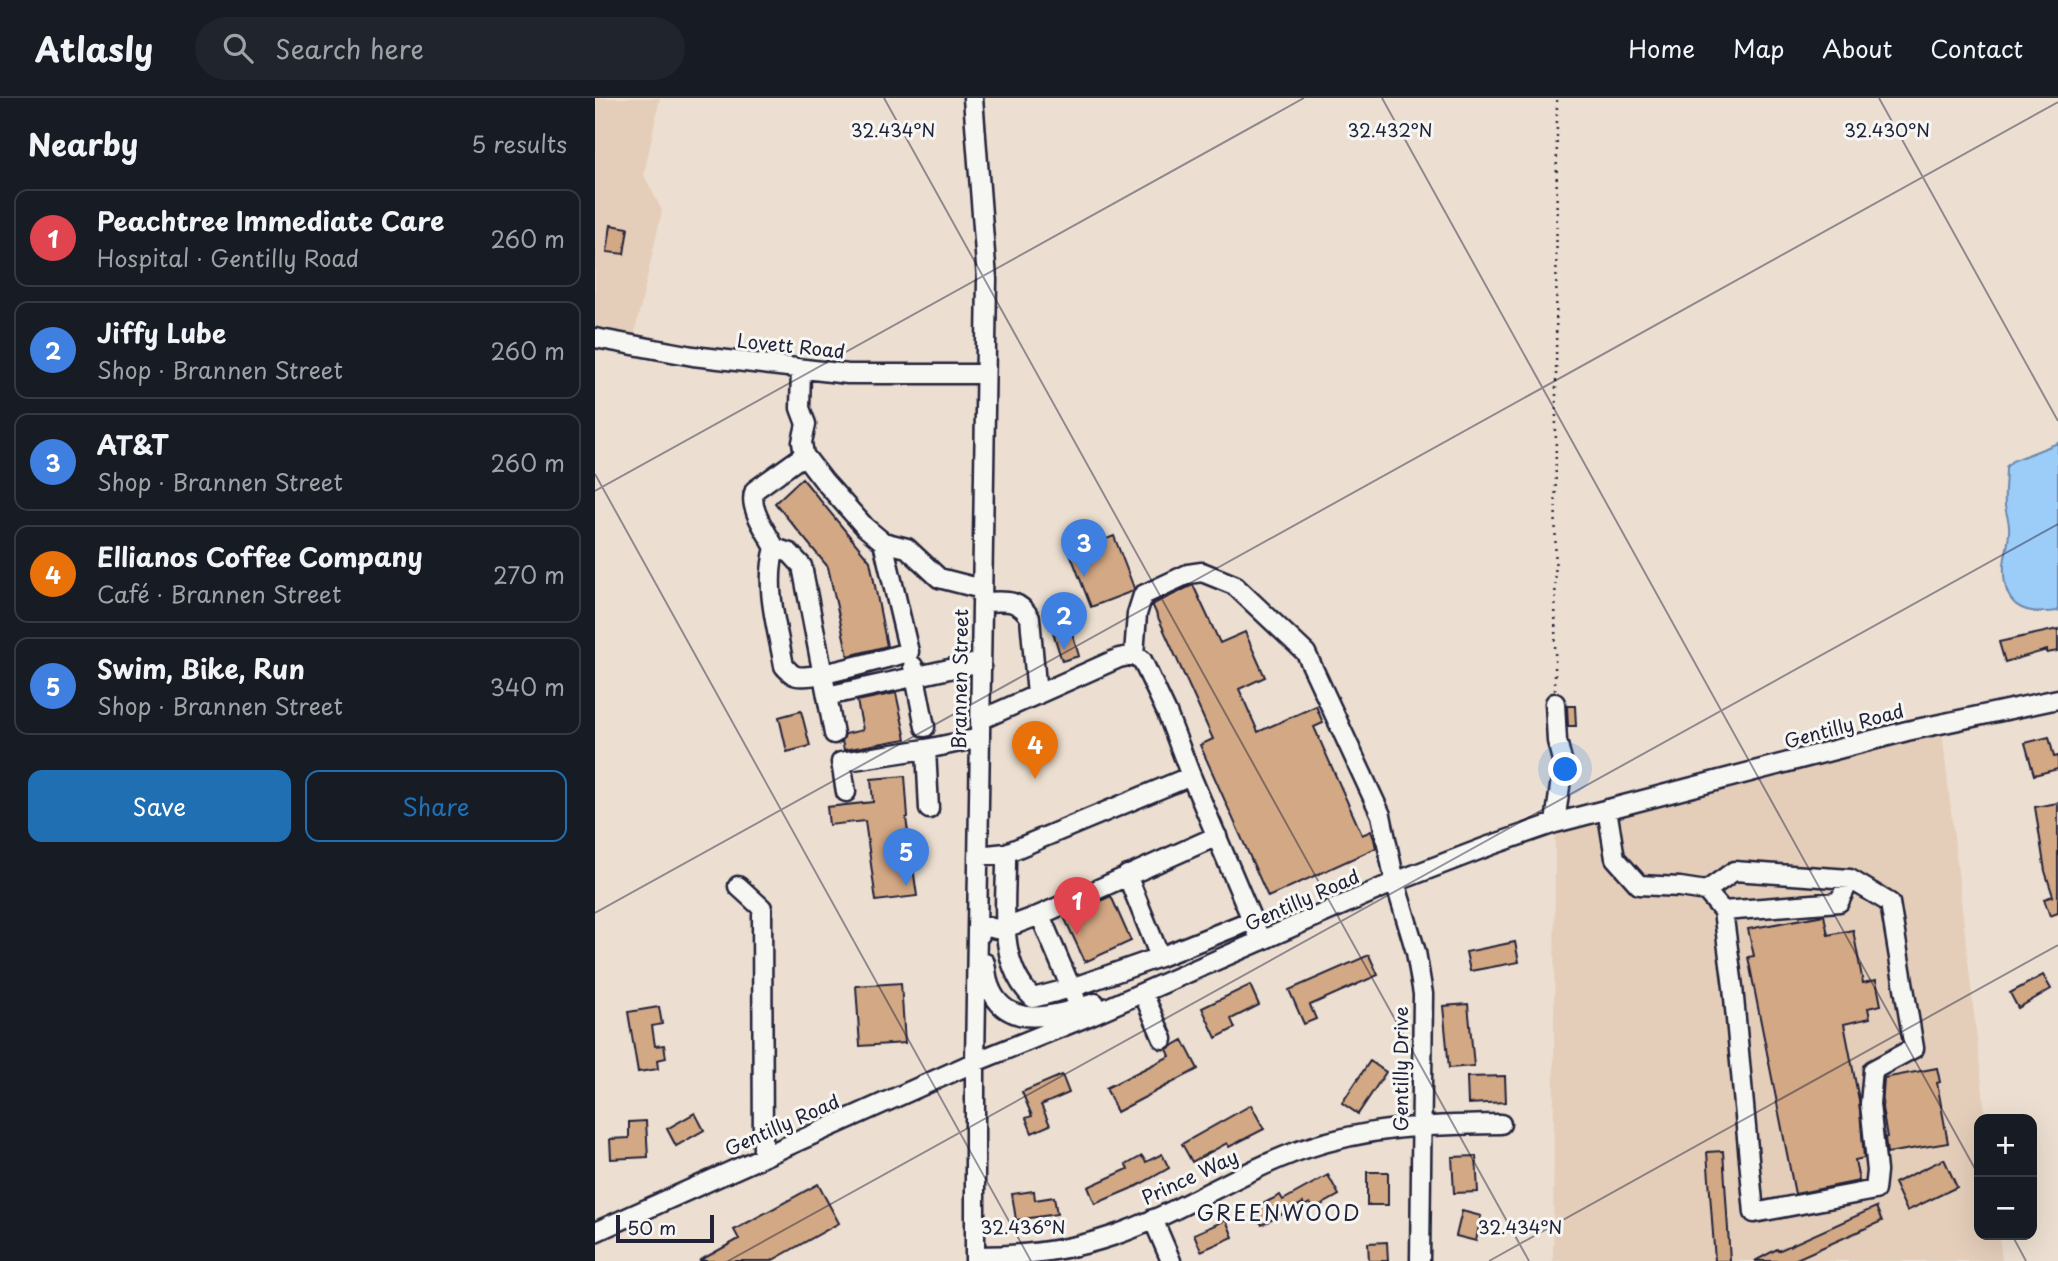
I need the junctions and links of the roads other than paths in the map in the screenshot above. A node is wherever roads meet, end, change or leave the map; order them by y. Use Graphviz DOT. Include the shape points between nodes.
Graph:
graph roads {
  1 [pos="973,98"];
  2 [pos="595,338"];
  3 [pos="801,369"];
  4 [pos="985,374"];
  5 [pos="804,455"];
  6 [pos="883,542"];
  7 [pos="775,548"];
  8 [pos="982,596"];
  9 [pos="909,652"];
  10 [pos="1133,655"];
  11 [pos="981,662"];
  12 [pos="823,673"];
  13 [pos="916,676"];
  14 [pos="1037,695"];
  15 [pos="827,696"];
  16 [pos="2058,699"];
  17 [pos="1555,703"];
  18 [pos="925,727"];
  19 [pos="980,729"];
  20 [pos="834,734"];
  21 [pos="926,749"];
  22 [pos="1191,776"];
  23 [pos="846,792"];
  24 [pos="929,809"];
  25 [pos="1607,810"];
  26 [pos="1555,823"];
  27 [pos="1217,836"];
  28 [pos="1006,853"];
  29 [pos="978,856"];
  30 [pos="1127,875"];
  31 [pos="1850,879"];
  32 [pos="1395,882"];
  33 [pos="738,886"];
  34 [pos="1706,891"];
  35 [pos="1723,911"];
  36 [pos="1040,915"];
  37 [pos="1252,920"];
  38 [pos="978,924"];
  39 [pos="1005,928"];
  40 [pos="1261,941"];
  41 [pos="1160,957"];
  42 [pos="1185,974"];
  43 [pos="1071,988"];
  44 [pos="1143,993"];
  45 [pos="1080,1007"];
  46 [pos="1163,1039"];
  47 [pos="975,1062"];
  48 [pos="1501,1124"];
  49 [pos="1421,1125"];
  50 [pos="763,1157"];
  51 [pos="1153,1219"];
  52 [pos="595,1232"];
  53 [pos="975,1259"];
  54 [pos="1171,1261"];
  55 [pos="1420,1261"];
  1 -- 4 [label="street, Brannen Street" via="987,279"];
  2 -- 3 [label="street, Lovett Road"];
  3 -- 4 [label="street, Lovett Road" via="848,374"];
  3 -- 5 [label="street"];
  4 -- 8 [label="street, Brannen Street"];
  5 -- 6 [label="street"];
  5 -- 7 [label="street" via="755,490 752,497"];
  6 -- 8 [label="street" via="907,548 939,578"];
  6 -- 9 [label="street"];
  7 -- 12 [label="street" via="790,552 803,566"];
  7 -- 12 [label="street" via="770,594 784,666 799,677"];
  8 -- 11 [label="street, Brannen Street"];
  8 -- 14 [label="street" via="1016,603 1030,618"];
  9 -- 12 [label="street"];
  9 -- 13 [label="street"];
  10 -- 14 [label="street"];
  10 -- 22 [label="street" via="1142,660"];
  10 -- 32 [label="street, Gentilly Drive" via="1143,595 1202,572 1234,585 1306,653 1381,815"];
  11 -- 13 [label="street"];
  11 -- 19 [label="street, Brannen Street"];
  12 -- 15 [label="street"];
  13 -- 15 [label="street"];
  13 -- 18 [label="street"];
  14 -- 19 [label="street"];
  15 -- 20 [label="street"];
  16 -- 25 [label="street, Gentilly Road" via="1941,722"];
  17 -- 26 [label="street" via="1563,764"];
  19 -- 21 [label="street"];
  19 -- 29 [label="street, Brannen Street"];
  21 -- 23 [label="street" via="841,762"];
  21 -- 24 [label="street"];
  22 -- 27 [label="street"];
  22 -- 28 [label="street"];
  25 -- 26 [label="street, Gentilly Road"];
  25 -- 34 [label="street" via="1615,858 1639,885"];
  26 -- 32 [label="street, Gentilly Road"];
  27 -- 30 [label="street"];
  27 -- 37 [label="street"];
  28 -- 29 [label="street"];
  28 -- 39 [label="street"];
  29 -- 38 [label="street, Brannen Street"];
  30 -- 36 [label="street"];
  30 -- 41 [label="street"];
  31 -- 34 [label="street" via="1734,871"];
  31 -- 35 [label="street" via="1839,902"];
  31 -- 35 [label="street" via="1889,903 1914,1048 1873,1070 1870,1104 1875,1190 1754,1213"];
  32 -- 40 [label="street, Gentilly Road"];
  32 -- 49 [label="street, Gentilly Drive" via="1423,993"];
  33 -- 50 [label="street" via="762,908"];
  34 -- 35 [label="street"];
  36 -- 39 [label="street"];
  36 -- 43 [label="street"];
  37 -- 40 [label="street"];
  37 -- 41 [label="street"];
  38 -- 39 [label="street"];
  38 -- 45 [label="street" via="989,985 1004,1006 1024,1016 1039,1017"];
  38 -- 47 [label="street, Brannen Street"];
  39 -- 43 [label="street" via="1023,988 1034,998"];
  40 -- 42 [label="street, Gentilly Road"];
  41 -- 43 [label="street"];
  42 -- 44 [label="street, Gentilly Road"];
  42 -- 45 [label="street"];
  43 -- 45 [label="street"];
  44 -- 46 [label="street"];
  44 -- 47 [label="street, Gentilly Road"];
  47 -- 50 [label="street, Gentilly Road"];
  47 -- 53 [label="street, Brannen Street"];
  48 -- 49 [label="street, Prince Way"];
  49 -- 51 [label="street, Prince Way" via="1348,1136 1300,1151"];
  49 -- 55 [label="street, Gentilly Drive"];
  50 -- 52 [label="street, Gentilly Road"];
  51 -- 53 [label="street, Prince Way" via="1067,1248"];
  51 -- 54 [label="street"];
}
